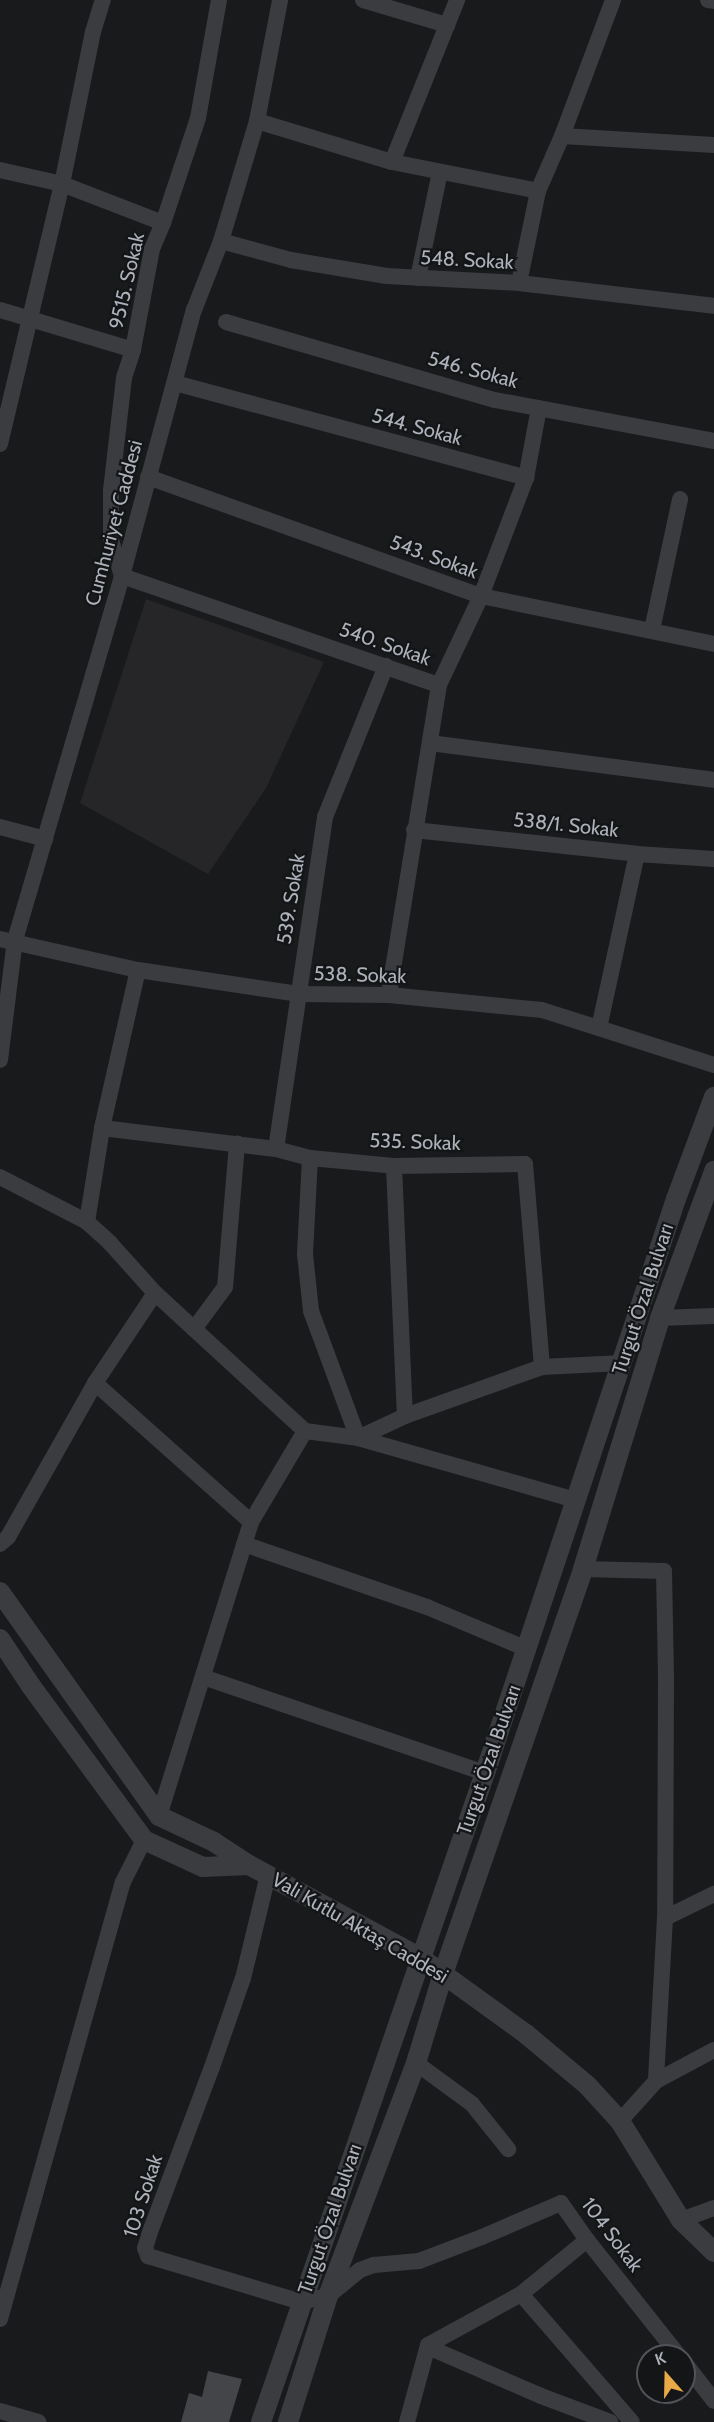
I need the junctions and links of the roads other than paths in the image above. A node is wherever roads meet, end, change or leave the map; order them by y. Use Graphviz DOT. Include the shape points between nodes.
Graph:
graph roads {
  1 [pos="103,0"];
  2 [pos="219,0"];
  3 [pos="280,0"];
  4 [pos="363,0"];
  5 [pos="458,0"];
  6 [pos="614,0"];
  7 [pos="708,0"];
  8 [pos="714,1"];
  9 [pos="447,25"];
  10 [pos="257,121"];
  11 [pos="562,136"];
  12 [pos="714,145"];
  13 [pos="392,162"];
  14 [pos="0,170"];
  15 [pos="440,172"];
  16 [pos="62,184"];
  17 [pos="538,191"];
  18 [pos="164,223"];
  19 [pos="221,241"];
  20 [pos="418,278"];
  21 [pos="519,283"];
  22 [pos="714,306"];
  23 [pos="0,310"];
  24 [pos="30,317"];
  25 [pos="226,322"];
  26 [pos="133,350"];
  27 [pos="175,383"];
  28 [pos="539,408"];
  29 [pos="714,441"];
  30 [pos="0,444"];
  31 [pos="148,477"];
  32 [pos="526,478"];
  33 [pos="680,500"];
  34 [pos="122,576"];
  35 [pos="481,596"];
  36 [pos="652,630"];
  37 [pos="714,644"];
  38 [pos="386,666"];
  39 [pos="439,685"];
  40 [pos="430,743"];
  41 [pos="714,780"];
  42 [pos="0,827"];
  43 [pos="414,830"];
  44 [pos="45,839"];
  45 [pos="637,854"];
  46 [pos="714,859"];
  47 [pos="7,939"];
  48 [pos="138,970"];
  49 [pos="298,994"];
  50 [pos="389,995"];
  51 [pos="599,1028"];
  52 [pos="0,1060"];
  53 [pos="714,1065"];
  54 [pos="714,1097"];
  55 [pos="102,1128"];
  56 [pos="237,1144"];
  57 [pos="276,1149"];
  58 [pos="310,1158"];
  59 [pos="394,1166"];
  60 [pos="714,1171"];
  61 [pos="0,1178"];
  62 [pos="87,1222"];
  63 [pos="155,1293"];
  64 [pos="714,1316"];
  65 [pos="660,1318"];
  66 [pos="194,1329"];
  67 [pos="622,1363"];
  68 [pos="542,1367"];
  69 [pos="95,1383"];
  70 [pos="405,1416"];
  71 [pos="305,1431"];
  72 [pos="358,1438"];
  73 [pos="576,1500"];
  74 [pos="251,1522"];
  75 [pos="0,1544"];
  76 [pos="244,1544"];
  77 [pos="583,1569"];
  78 [pos="0,1592"];
  79 [pos="0,1640"];
  80 [pos="527,1649"];
  81 [pos="203,1677"];
  82 [pos="485,1773"];
  83 [pos="159,1816"];
  84 [pos="144,1840"];
  85 [pos="249,1865"];
  86 [pos="268,1875"];
  87 [pos="714,1894"];
  88 [pos="665,1918"];
  89 [pos="421,1958"];
  90 [pos="443,1974"];
  91 [pos="714,2050"];
  92 [pos="416,2063"];
  93 [pos="656,2081"];
  94 [pos="620,2121"];
  95 [pos="508,2148"];
  96 [pos="714,2208"];
  97 [pos="681,2220"];
  98 [pos="587,2240"];
  99 [pos="714,2252"];
  100 [pos="419,2261"];
  101 [pos="521,2294"];
  102 [pos="328,2296"];
  103 [pos="301,2302"];
  104 [pos="0,2319"];
  105 [pos="669,2344"];
  106 [pos="428,2347"];
  107 [pos="696,2378"];
  108 [pos="714,2401"];
  109 [pos="0,2411"];
  110 [pos="38,2422"];
  111 [pos="261,2422"];
  112 [pos="288,2422"];
  113 [pos="407,2422"];
  114 [pos="610,2422"];
  115 [pos="632,2422"];
  1 -- 16 [label="street"];
  2 -- 18 [label="street, 9515. Sokak" via="198,118"];
  3 -- 10 [label="street, Cumhuriyet Caddesi"];
  4 -- 9 [label="street"];
  5 -- 9 [label="street"];
  6 -- 11 [label="street"];
  7 -- 8 [label="street"];
  9 -- 13 [label="street"];
  10 -- 13 [label="street"];
  10 -- 19 [label="street, Cumhuriyet Caddesi"];
  11 -- 12 [label="street"];
  11 -- 17 [label="street"];
  13 -- 15 [label="street"];
  14 -- 16 [label="street"];
  15 -- 17 [label="street"];
  15 -- 20 [label="street"];
  16 -- 18 [label="street"];
  16 -- 24 [label="street"];
  17 -- 21 [label="street"];
  18 -- 26 [label="street, 9515. Sokak" via="152,249"];
  19 -- 20 [label="street, 548. Sokak" via="291,260"];
  19 -- 27 [label="street, Cumhuriyet Caddesi" via="194,310"];
  20 -- 21 [label="street, 548. Sokak"];
  21 -- 22 [label="street, 548. Sokak"];
  23 -- 24 [label="street"];
  24 -- 26 [label="street"];
  24 -- 30 [label="street"];
  25 -- 28 [label="street, 546. Sokak" via="495,400"];
  26 -- 34 [label="street, 9515. Sokak" via="124,378 111,490 111,540"];
  27 -- 31 [label="street, Cumhuriyet Caddesi"];
  27 -- 32 [label="street, 544. Sokak"];
  28 -- 29 [label="street, 546. Sokak"];
  28 -- 32 [label="street"];
  31 -- 34 [label="street, Cumhuriyet Caddesi"];
  31 -- 35 [label="street, 543. Sokak"];
  32 -- 35 [label="street"];
  33 -- 36 [label="street"];
  34 -- 38 [label="street, 540. Sokak"];
  34 -- 44 [label="street, Cumhuriyet Caddesi"];
  35 -- 36 [label="street, 543. Sokak"];
  35 -- 39 [label="street"];
  36 -- 37 [label="street, 543. Sokak"];
  38 -- 39 [label="street, 540. Sokak"];
  38 -- 49 [label="street, 539. Sokak" via="325,817"];
  39 -- 40 [label="street, 540. Sokak"];
  40 -- 41 [label="street"];
  40 -- 43 [label="street, 540. Sokak"];
  42 -- 44 [label="street"];
  43 -- 45 [label="street, 538/1. Sokak"];
  43 -- 50 [label="street, 540. Sokak"];
  44 -- 47 [label="street, Cumhuriyet Caddesi"];
  45 -- 46 [label="street, 538/1. Sokak"];
  45 -- 51 [label="street"];
  47 -- 48 [label="street, 538. Sokak"];
  47 -- 52 [label="street, Cumhuriyet Caddesi"];
  48 -- 49 [label="street, 538. Sokak"];
  48 -- 55 [label="street"];
  49 -- 50 [label="street, 538. Sokak"];
  49 -- 57 [label="street, 539. Sokak"];
  50 -- 51 [label="street, 538. Sokak" via="542,1010"];
  51 -- 53 [label="street, 538. Sokak"];
  54 -- 67 [label="street, Turgut Özal Bulvarı"];
  55 -- 56 [label="street, 535. Sokak"];
  55 -- 62 [label="street"];
  56 -- 57 [label="street, 535. Sokak"];
  56 -- 66 [label="street" via="225,1287"];
  57 -- 58 [label="street, 535. Sokak"];
  58 -- 59 [label="street, 535. Sokak"];
  58 -- 72 [label="street" via="305,1254 311,1311"];
  59 -- 68 [label="street, 535. Sokak" via="525,1164"];
  59 -- 70 [label="street"];
  60 -- 65 [label="street, Turgut Özal Bulvarı"];
  61 -- 62 [label="street"];
  62 -- 63 [label="street"];
  63 -- 66 [label="street"];
  63 -- 69 [label="street"];
  64 -- 65 [label="street"];
  65 -- 77 [label="street, Turgut Özal Bulvarı"];
  66 -- 71 [label="street"];
  67 -- 68 [label="street"];
  67 -- 73 [label="street, Turgut Özal Bulvarı"];
  68 -- 70 [label="street"];
  69 -- 74 [label="street"];
  69 -- 75 [label="street" via="8,1538"];
  70 -- 72 [label="street"];
  71 -- 72 [label="street"];
  71 -- 74 [label="street"];
  72 -- 73 [label="street"];
  73 -- 80 [label="street, Turgut Özal Bulvarı"];
  74 -- 76 [label="street"];
  76 -- 80 [label="street" via="427,1607"];
  76 -- 81 [label="street"];
  77 -- 88 [label="street" via="664,1571"];
  77 -- 90 [label="street, Turgut Özal Bulvarı"];
  78 -- 83 [label="street, Vali Kutlu Aktaş Caddesi"];
  79 -- 84 [label="street, Vali Kutlu Aktaş Caddesi"];
  80 -- 82 [label="street, Turgut Özal Bulvarı"];
  81 -- 82 [label="street"];
  81 -- 83 [label="street"];
  82 -- 89 [label="street, Turgut Özal Bulvarı"];
  83 -- 85 [label="street, Vali Kutlu Aktaş Caddesi" via="214,1842"];
  84 -- 85 [label="street, Vali Kutlu Aktaş Caddesi" via="202,1867"];
  84 -- 104 [label="street" via="123,1882"];
  85 -- 86 [label="street, Vali Kutlu Aktaş Caddesi"];
  86 -- 89 [label="street, Vali Kutlu Aktaş Caddesi"];
  86 -- 103 [label="street, 103 Sokak" via="243,1978 145,2248 148,2256"];
  87 -- 88 [label="street"];
  88 -- 93 [label="street"];
  89 -- 90 [label="street, Vali Kutlu Aktaş Caddesi"];
  89 -- 103 [label="street, Turgut Özal Bulvarı"];
  90 -- 92 [label="street, Turgut Özal Bulvarı"];
  90 -- 94 [label="street, Vali Kutlu Aktaş Caddesi" via="526,2034 587,2085"];
  91 -- 93 [label="street"];
  92 -- 95 [label="street" via="472,2104"];
  92 -- 102 [label="street, Turgut Özal Bulvarı"];
  93 -- 94 [label="street"];
  94 -- 97 [label="street, Vali Kutlu Aktaş Caddesi"];
  96 -- 97 [label="street"];
  97 -- 99 [label="street, Vali Kutlu Aktaş Caddesi"];
  98 -- 100 [label="street, 104 Sokak" via="561,2203"];
  98 -- 101 [label="street"];
  98 -- 105 [label="street, 104 Sokak"];
  100 -- 102 [label="street, 103 Sokak" via="360,2270"];
  101 -- 106 [label="street"];
  101 -- 115 [label="street"];
  102 -- 103 [label="street, 103 Sokak"];
  102 -- 112 [label="street, Turgut Özal Bulvarı"];
  103 -- 111 [label="street, Turgut Özal Bulvarı"];
  106 -- 113 [label="street"];
  106 -- 114 [label="street"];
  107 -- 108 [label="street"];
  109 -- 110 [label="street"];
}
